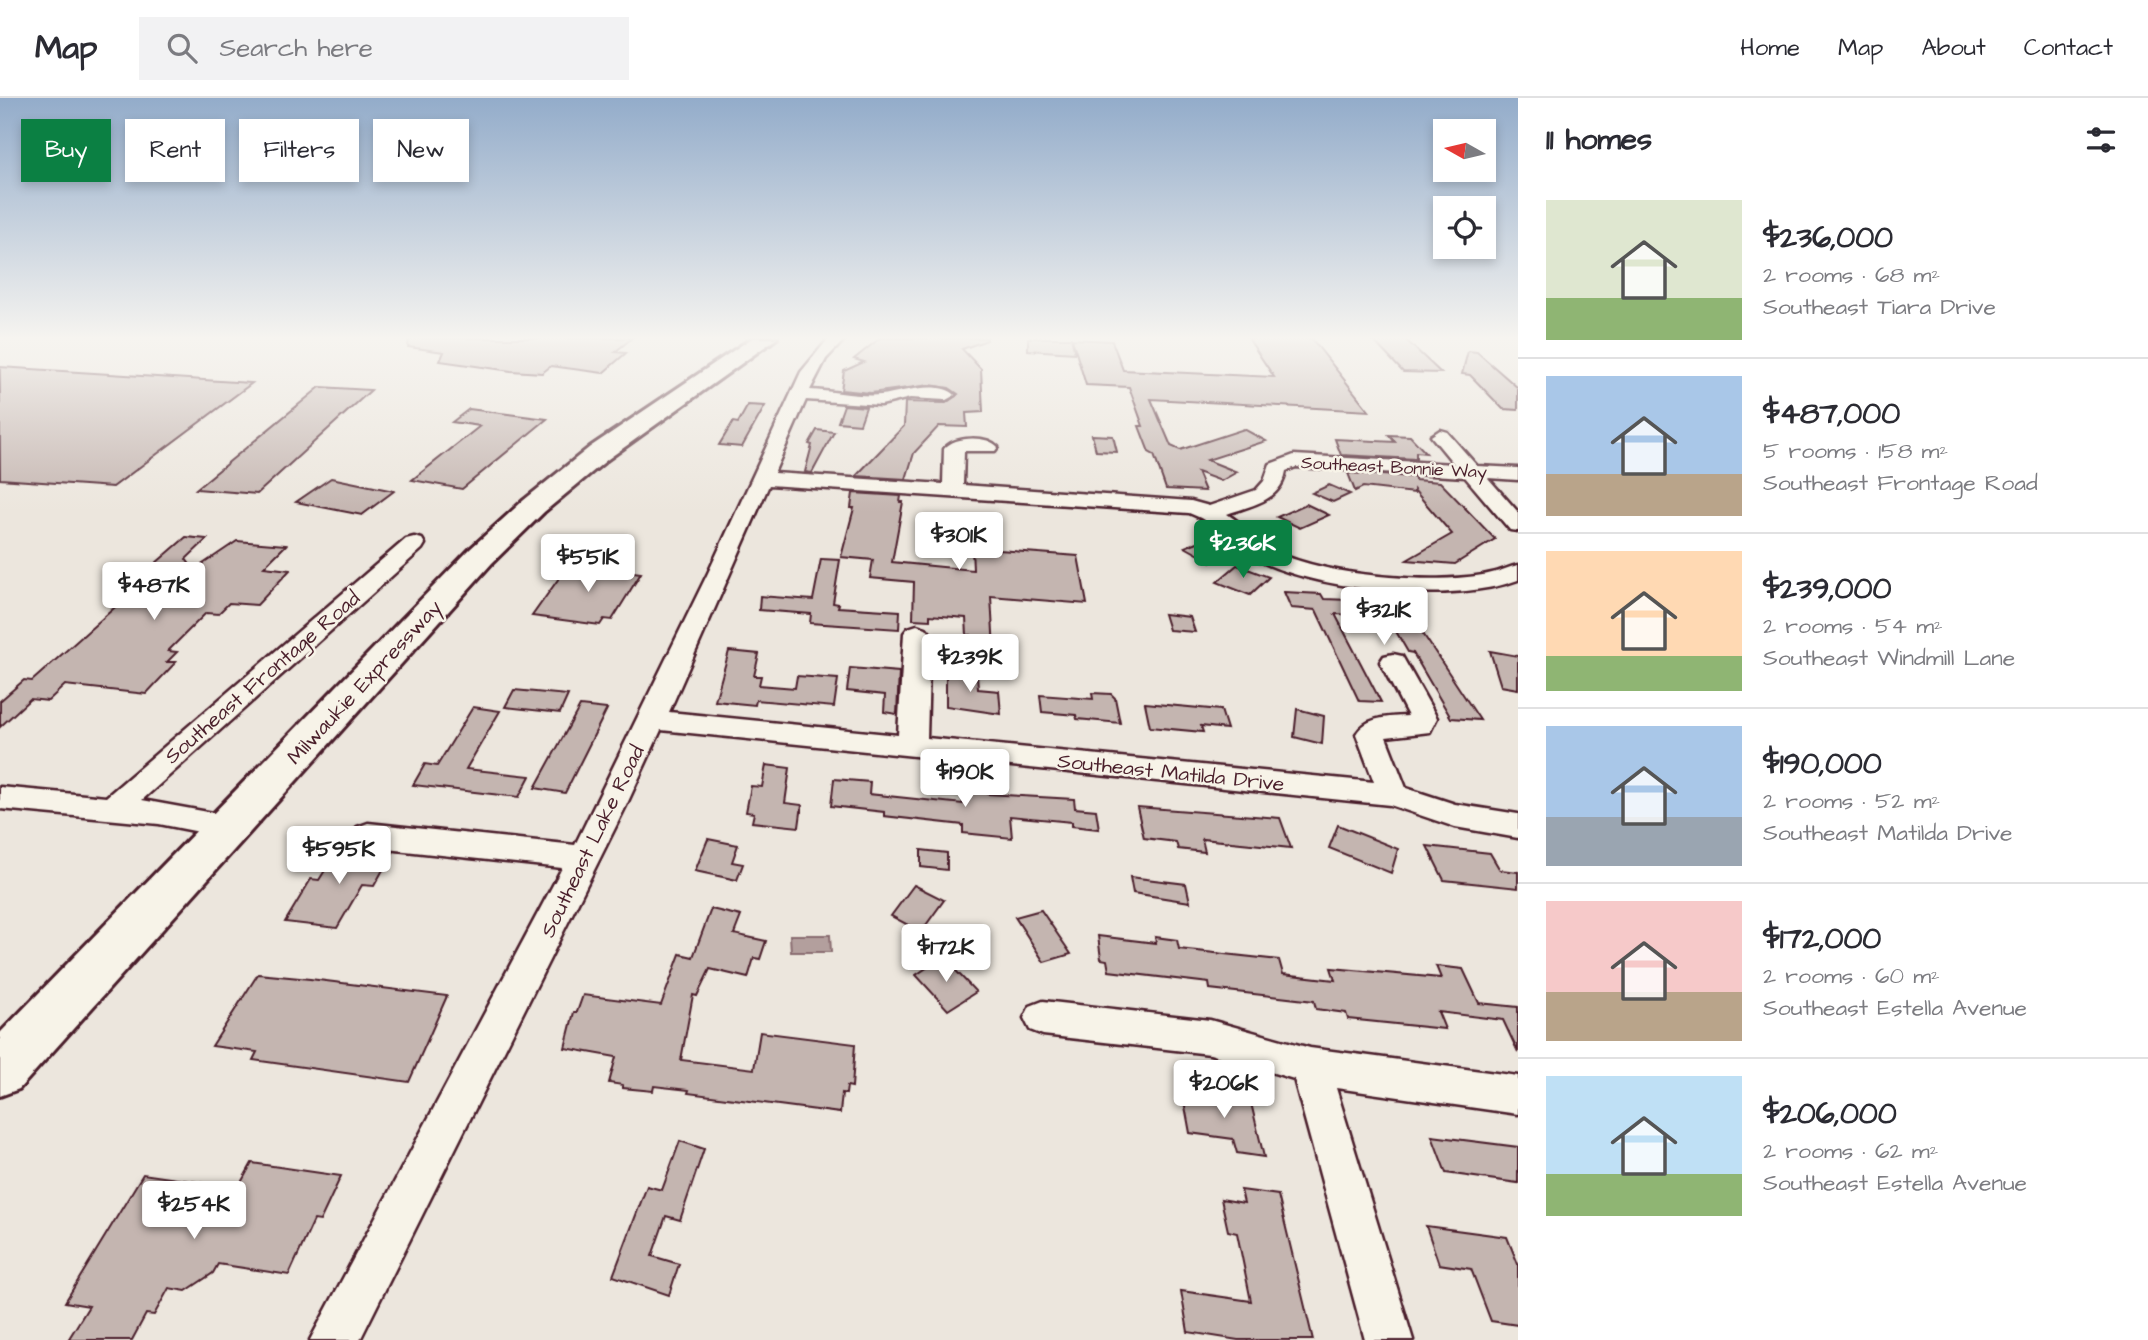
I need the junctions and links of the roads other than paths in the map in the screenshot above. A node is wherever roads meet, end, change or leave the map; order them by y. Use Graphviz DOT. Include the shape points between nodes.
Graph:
graph roads {
  1 [pos="681,396"];
  2 [pos="799,396"];
  3 [pos="826,396"];
  4 [pos="898,396"];
  5 [pos="1440,436"];
  6 [pos="988,447"];
  7 [pos="1471,471"];
  8 [pos="1518,474"];
  9 [pos="762,478"];
  10 [pos="953,490"];
  11 [pos="1209,513"];
  12 [pos="1518,525"];
  13 [pos="414,544"];
  14 [pos="1518,572"];
  15 [pos="918,633"];
  16 [pos="1393,662"];
  17 [pos="652,720"];
  18 [pos="912,745"];
  19 [pos="1394,795"];
  20 [pos="0,798"];
  21 [pos="111,810"];
  22 [pos="230,825"];
  23 [pos="1518,826"];
  24 [pos="368,835"];
  25 [pos="583,858"];
  26 [pos="1043,1018"];
  27 [pos="1310,1066"];
  28 [pos="0,1071"];
  29 [pos="1518,1095"];
  30 [pos="334,1340"];
  31 [pos="1390,1340"];
  1 -- 22 [label="highway, Milwaukie Expressway" via="608,446 481,556"];
  2 -- 9 [label="street, Southeast Lake Road"];
  3 -- 4 [label="street" via="881,400"];
  5 -- 7 [label="street"];
  6 -- 10 [label="street" via="959,445 954,449"];
  7 -- 8 [label="street, Southeast Bonnie Way"];
  7 -- 11 [label="street, Southeast Bonnie Way" via="1294,461 1277,468 1274,482 1263,494"];
  7 -- 12 [label="street"];
  9 -- 10 [label="street"];
  9 -- 17 [label="street, Southeast Lake Road"];
  10 -- 11 [label="street" via="1171,503"];
  11 -- 14 [label="street" via="1269,557 1315,574 1460,586 1495,582"];
  13 -- 21 [label="street, Southeast Frontage Road"];
  15 -- 18 [label="street"];
  16 -- 19 [label="street" via="1423,718 1420,725 1382,727 1370,734"];
  17 -- 18 [label="street, Southeast Matilda Drive"];
  17 -- 25 [label="street, Southeast Lake Road"];
  18 -- 19 [label="street, Southeast Matilda Drive"];
  19 -- 23 [label="street, Southeast Matilda Drive" via="1454,818"];
  20 -- 21 [label="street"];
  21 -- 22 [label="street"];
  22 -- 28 [label="highway, Milwaukie Expressway"];
  24 -- 25 [label="street"];
  25 -- 30 [label="street, Southeast Lake Road"];
  26 -- 27 [label="street" via="1210,1037"];
  27 -- 29 [label="street"];
  27 -- 31 [label="street"];
}
